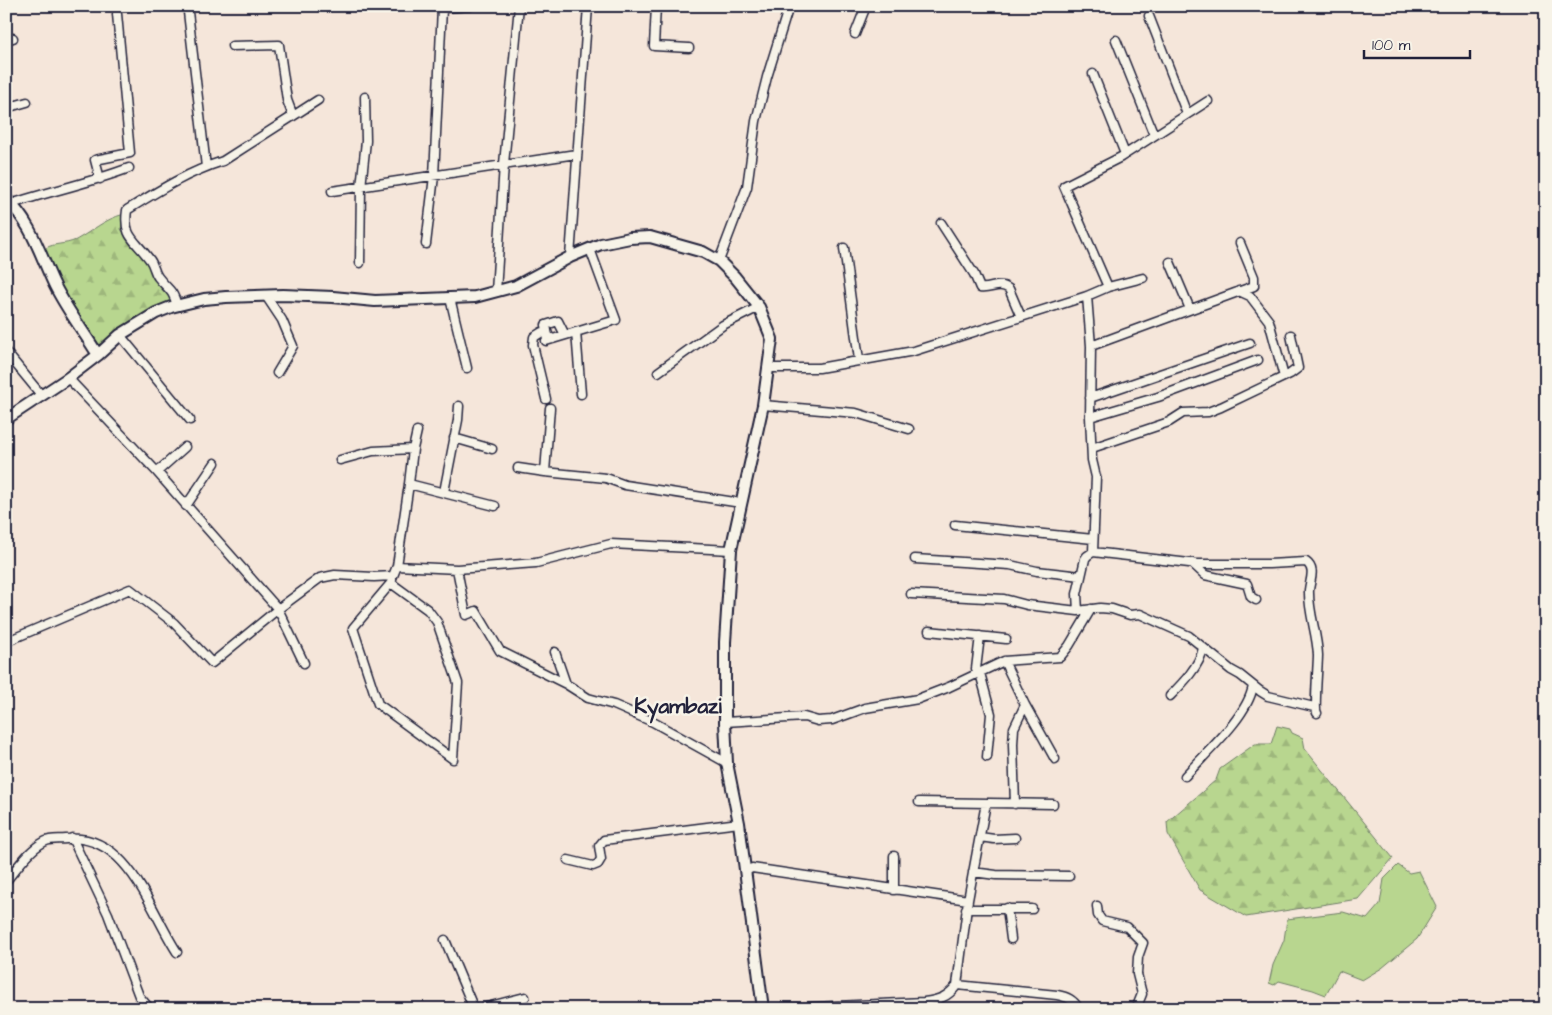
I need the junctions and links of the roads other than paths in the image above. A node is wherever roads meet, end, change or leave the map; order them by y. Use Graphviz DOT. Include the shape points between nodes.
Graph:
graph roads {
  1 [pos="471,6"];
  2 [pos="519,6"];
  3 [pos="588,6"];
  4 [pos="656,6"];
  5 [pos="789,6"];
  6 [pos="866,6"];
  7 [pos="188,12"];
  8 [pos="117,14"];
  9 [pos="1149,16"];
  10 [pos="855,34"];
  11 [pos="1116,40"];
  12 [pos="232,46"];
  13 [pos="689,48"];
  14 [pos="1093,74"];
  15 [pos="365,98"];
  16 [pos="318,100"];
  17 [pos="1208,101"];
  18 [pos="27,102"];
  19 [pos="6,108"];
  20 [pos="1187,114"];
  21 [pos="293,116"];
  22 [pos="1154,135"];
  23 [pos="576,154"];
  24 [pos="1125,154"];
  25 [pos="504,164"];
  26 [pos="206,166"];
  27 [pos="129,168"];
  28 [pos="434,176"];
  29 [pos="100,179"];
  30 [pos="361,187"];
  31 [pos="332,191"];
  32 [pos="9,202"];
  33 [pos="941,223"];
  34 [pos="1240,243"];
  35 [pos="426,244"];
  36 [pos="844,248"];
  37 [pos="590,249"];
  38 [pos="570,258"];
  39 [pos="719,261"];
  40 [pos="1170,262"];
  41 [pos="360,263"];
  42 [pos="1143,278"];
  43 [pos="1108,287"];
  44 [pos="1239,291"];
  45 [pos="496,292"];
  46 [pos="266,296"];
  47 [pos="1087,296"];
  48 [pos="450,298"];
  49 [pos="176,306"];
  50 [pos="759,307"];
  51 [pos="1190,310"];
  52 [pos="1021,317"];
  53 [pos="576,332"];
  54 [pos="1292,334"];
  55 [pos="120,335"];
  56 [pos="565,335"];
  57 [pos="550,340"];
  58 [pos="1250,343"];
  59 [pos="1091,346"];
  60 [pos="6,352"];
  61 [pos="98,355"];
  62 [pos="859,360"];
  63 [pos="1258,360"];
  64 [pos="467,368"];
  65 [pos="769,368"];
  66 [pos="658,372"];
  67 [pos="277,373"];
  68 [pos="1284,377"];
  69 [pos="68,378"];
  70 [pos="582,394"];
  71 [pos="42,396"];
  72 [pos="546,398"];
  73 [pos="1090,398"];
  74 [pos="763,405"];
  75 [pos="459,406"];
  76 [pos="550,408"];
  77 [pos="1090,417"];
  78 [pos="6,419"];
  79 [pos="190,420"];
  80 [pos="909,429"];
  81 [pos="417,431"];
  82 [pos="454,438"];
  83 [pos="185,447"];
  84 [pos="1092,448"];
  85 [pos="492,449"];
  86 [pos="412,450"];
  87 [pos="340,460"];
  88 [pos="215,463"];
  89 [pos="518,468"];
  90 [pos="157,472"];
  91 [pos="545,472"];
  92 [pos="409,484"];
  93 [pos="444,492"];
  94 [pos="740,503"];
  95 [pos="186,506"];
  96 [pos="495,506"];
  97 [pos="955,525"];
  98 [pos="1093,539"];
  99 [pos="731,550"];
  100 [pos="1094,552"];
  101 [pos="915,559"];
  102 [pos="1192,563"];
  103 [pos="397,566"];
  104 [pos="457,569"];
  105 [pos="1081,576"];
  106 [pos="392,580"];
  107 [pos="911,594"];
  108 [pos="1256,600"];
  109 [pos="278,609"];
  110 [pos="1090,609"];
  111 [pos="1078,611"];
  112 [pos="929,630"];
  113 [pos="980,636"];
  114 [pos="1006,639"];
  115 [pos="10,640"];
  116 [pos="1203,648"];
  117 [pos="555,652"];
  118 [pos="1004,661"];
  119 [pos="304,663"];
  120 [pos="980,673"];
  121 [pos="566,684"];
  122 [pos="1253,686"];
  123 [pos="1170,696"];
  124 [pos="1025,705"];
  125 [pos="725,722"];
  126 [pos="987,757"];
  127 [pos="1055,759"];
  128 [pos="727,763"];
  129 [pos="1185,776"];
  130 [pos="919,802"];
  131 [pos="986,803"];
  132 [pos="1015,804"];
  133 [pos="1053,804"];
  134 [pos="739,823"];
  135 [pos="980,836"];
  136 [pos="72,838"];
  137 [pos="1015,838"];
  138 [pos="894,856"];
  139 [pos="568,860"];
  140 [pos="746,871"];
  141 [pos="973,872"];
  142 [pos="1069,876"];
  143 [pos="6,881"];
  144 [pos="894,890"];
  145 [pos="968,900"];
  146 [pos="1097,906"];
  147 [pos="1007,908"];
  148 [pos="1032,908"];
  149 [pos="966,909"];
  150 [pos="1011,939"];
  151 [pos="445,940"];
  152 [pos="177,952"];
  153 [pos="957,985"];
  154 [pos="525,998"];
  155 [pos="150,1009"];
  156 [pos="474,1009"];
  157 [pos="479,1009"];
  158 [pos="763,1009"];
  159 [pos="769,1009"];
  160 [pos="1079,1009"];
  161 [pos="1136,1009"];
  1 -- 28 [label="street" via="442,8"];
  2 -- 25 [label="street"];
  3 -- 23 [label="street"];
  4 -- 13 [label="street" via="654,46"];
  5 -- 39 [label="street" via="756,121 747,187"];
  6 -- 10 [label="street"];
  7 -- 26 [label="street"];
  8 -- 29 [label="street" via="130,153 95,160"];
  9 -- 20 [label="street"];
  11 -- 22 [label="street"];
  12 -- 21 [label="street" via="279,45 286,100"];
  14 -- 24 [label="street"];
  15 -- 30 [label="street" via="366,141"];
  16 -- 21 [label="street"];
  17 -- 20 [label="street"];
  18 -- 19 [label="street"];
  20 -- 22 [label="street"];
  21 -- 26 [label="street" via="223,161"];
  22 -- 24 [label="street"];
  23 -- 25 [label="street"];
  23 -- 38 [label="street"];
  24 -- 43 [label="street" via="1064,186"];
  25 -- 28 [label="street"];
  25 -- 45 [label="street"];
  26 -- 49 [label="street" via="127,210 125,223 128,233 152,262 158,278 171,289"];
  27 -- 29 [label="street"];
  28 -- 30 [label="street"];
  28 -- 35 [label="street"];
  29 -- 32 [label="street"];
  30 -- 31 [label="street"];
  30 -- 41 [label="street"];
  32 -- 61 [label="street" via="37,241 56,287"];
  33 -- 52 [label="street" via="980,288 1006,286"];
  34 -- 44 [label="street" via="1254,277 1254,286"];
  36 -- 62 [label="street"];
  37 -- 38 [label="street"];
  37 -- 39 [label="street" via="615,240 650,237 703,252"];
  37 -- 53 [label="street" via="616,320"];
  38 -- 45 [label="street" via="516,286"];
  39 -- 50 [label="street"];
  40 -- 51 [label="street"];
  42 -- 43 [label="street"];
  43 -- 47 [label="street"];
  44 -- 51 [label="street"];
  44 -- 68 [label="street" via="1250,296 1269,321"];
  45 -- 48 [label="street"];
  46 -- 48 [label="street" via="375,301"];
  46 -- 49 [label="street" via="204,299"];
  46 -- 67 [label="street" via="282,320 293,346"];
  47 -- 52 [label="street"];
  47 -- 59 [label="street"];
  48 -- 64 [label="street"];
  49 -- 55 [label="street"];
  50 -- 65 [label="street" via="772,339"];
  50 -- 66 [label="street" via="722,324"];
  51 -- 59 [label="street"];
  52 -- 62 [label="street" via="914,351"];
  53 -- 56 [label="street"];
  53 -- 70 [label="street"];
  54 -- 68 [label="street" via="1298,368"];
  55 -- 61 [label="street"];
  55 -- 79 [label="street"];
  56 -- 57 [label="street"];
  56 -- 57 [label="street" via="558,321 546,325"];
  57 -- 72 [label="street" via="542,332 534,337 533,346"];
  58 -- 73 [label="street"];
  59 -- 73 [label="street"];
  60 -- 71 [label="street"];
  61 -- 69 [label="street"];
  62 -- 65 [label="street" via="819,368"];
  63 -- 77 [label="street" via="1158,397"];
  65 -- 74 [label="street"];
  68 -- 84 [label="street" via="1208,412 1183,413 1169,422"];
  69 -- 71 [label="street"];
  69 -- 90 [label="street"];
  71 -- 78 [label="street"];
  73 -- 77 [label="street"];
  74 -- 80 [label="street" via="856,413"];
  74 -- 94 [label="street"];
  75 -- 82 [label="street"];
  76 -- 91 [label="street"];
  77 -- 84 [label="street"];
  81 -- 86 [label="street"];
  82 -- 85 [label="street"];
  82 -- 93 [label="street"];
  83 -- 90 [label="street"];
  84 -- 98 [label="street" via="1096,477"];
  86 -- 87 [label="street" via="373,451"];
  86 -- 92 [label="street"];
  88 -- 95 [label="street"];
  89 -- 91 [label="street"];
  90 -- 95 [label="street"];
  91 -- 94 [label="street" via="606,478 625,485"];
  92 -- 93 [label="street"];
  92 -- 103 [label="street"];
  93 -- 96 [label="street"];
  94 -- 99 [label="street"];
  95 -- 109 [label="street"];
  97 -- 98 [label="street"];
  98 -- 100 [label="street"];
  99 -- 104 [label="street" via="611,544 536,563"];
  99 -- 125 [label="street" via="725,642"];
  100 -- 102 [label="street"];
  100 -- 105 [label="street" via="1085,559"];
  101 -- 105 [label="street" via="1010,564"];
  102 -- 108 [label="street" via="1205,575 1248,584 1251,597"];
  102 -- 122 [label="street" via="1306,562 1310,565 1310,603 1318,656 1316,710 1268,696"];
  103 -- 104 [label="street"];
  103 -- 106 [label="street"];
  104 -- 121 [label="street" via="466,615 476,611 500,651"];
  105 -- 111 [label="street"];
  106 -- 106 [label="street" via="428,610 437,622 458,683 453,759 378,704 353,628"];
  106 -- 109 [label="street" via="335,575 320,578"];
  107 -- 111 [label="street" via="1004,599"];
  109 -- 115 [label="street" via="212,663 174,623 130,589"];
  109 -- 119 [label="street"];
  110 -- 111 [label="street"];
  110 -- 116 [label="street" via="1140,614 1189,636"];
  110 -- 118 [label="street" via="1060,657"];
  112 -- 113 [label="street"];
  113 -- 114 [label="street"];
  113 -- 120 [label="street" via="976,669"];
  116 -- 122 [label="street"];
  116 -- 123 [label="street" via="1197,662"];
  117 -- 121 [label="street"];
  118 -- 120 [label="street"];
  118 -- 124 [label="street"];
  120 -- 125 [label="street" via="918,699 866,708 832,720 804,717"];
  120 -- 126 [label="street" via="990,714"];
  121 -- 128 [label="street" via="588,698 653,722"];
  122 -- 129 [label="street" via="1242,710 1227,730"];
  124 -- 127 [label="street"];
  124 -- 132 [label="street" via="1014,728"];
  125 -- 128 [label="street"];
  128 -- 134 [label="street"];
  130 -- 131 [label="street"];
  131 -- 132 [label="street"];
  131 -- 135 [label="street"];
  132 -- 133 [label="street"];
  134 -- 139 [label="street" via="604,840 599,846 598,864 592,866"];
  134 -- 140 [label="street"];
  135 -- 137 [label="street"];
  135 -- 141 [label="street"];
  136 -- 143 [label="street" via="44,842"];
  136 -- 152 [label="street" via="92,840 121,861 143,889"];
  136 -- 155 [label="street" via="108,914 139,996"];
  138 -- 144 [label="street"];
  140 -- 144 [label="street" via="752,868"];
  140 -- 158 [label="street"];
  141 -- 142 [label="street" via="996,876"];
  141 -- 145 [label="street"];
  144 -- 145 [label="street"];
  145 -- 149 [label="street"];
  146 -- 161 [label="street" via="1102,921 1127,927 1143,943 1137,974 1142,994"];
  147 -- 148 [label="street"];
  147 -- 149 [label="street"];
  147 -- 150 [label="street"];
  149 -- 153 [label="street"];
  151 -- 156 [label="street"];
  153 -- 159 [label="street" via="940,1000"];
  153 -- 160 [label="street" via="1068,997"];
  154 -- 157 [label="street"];
}
